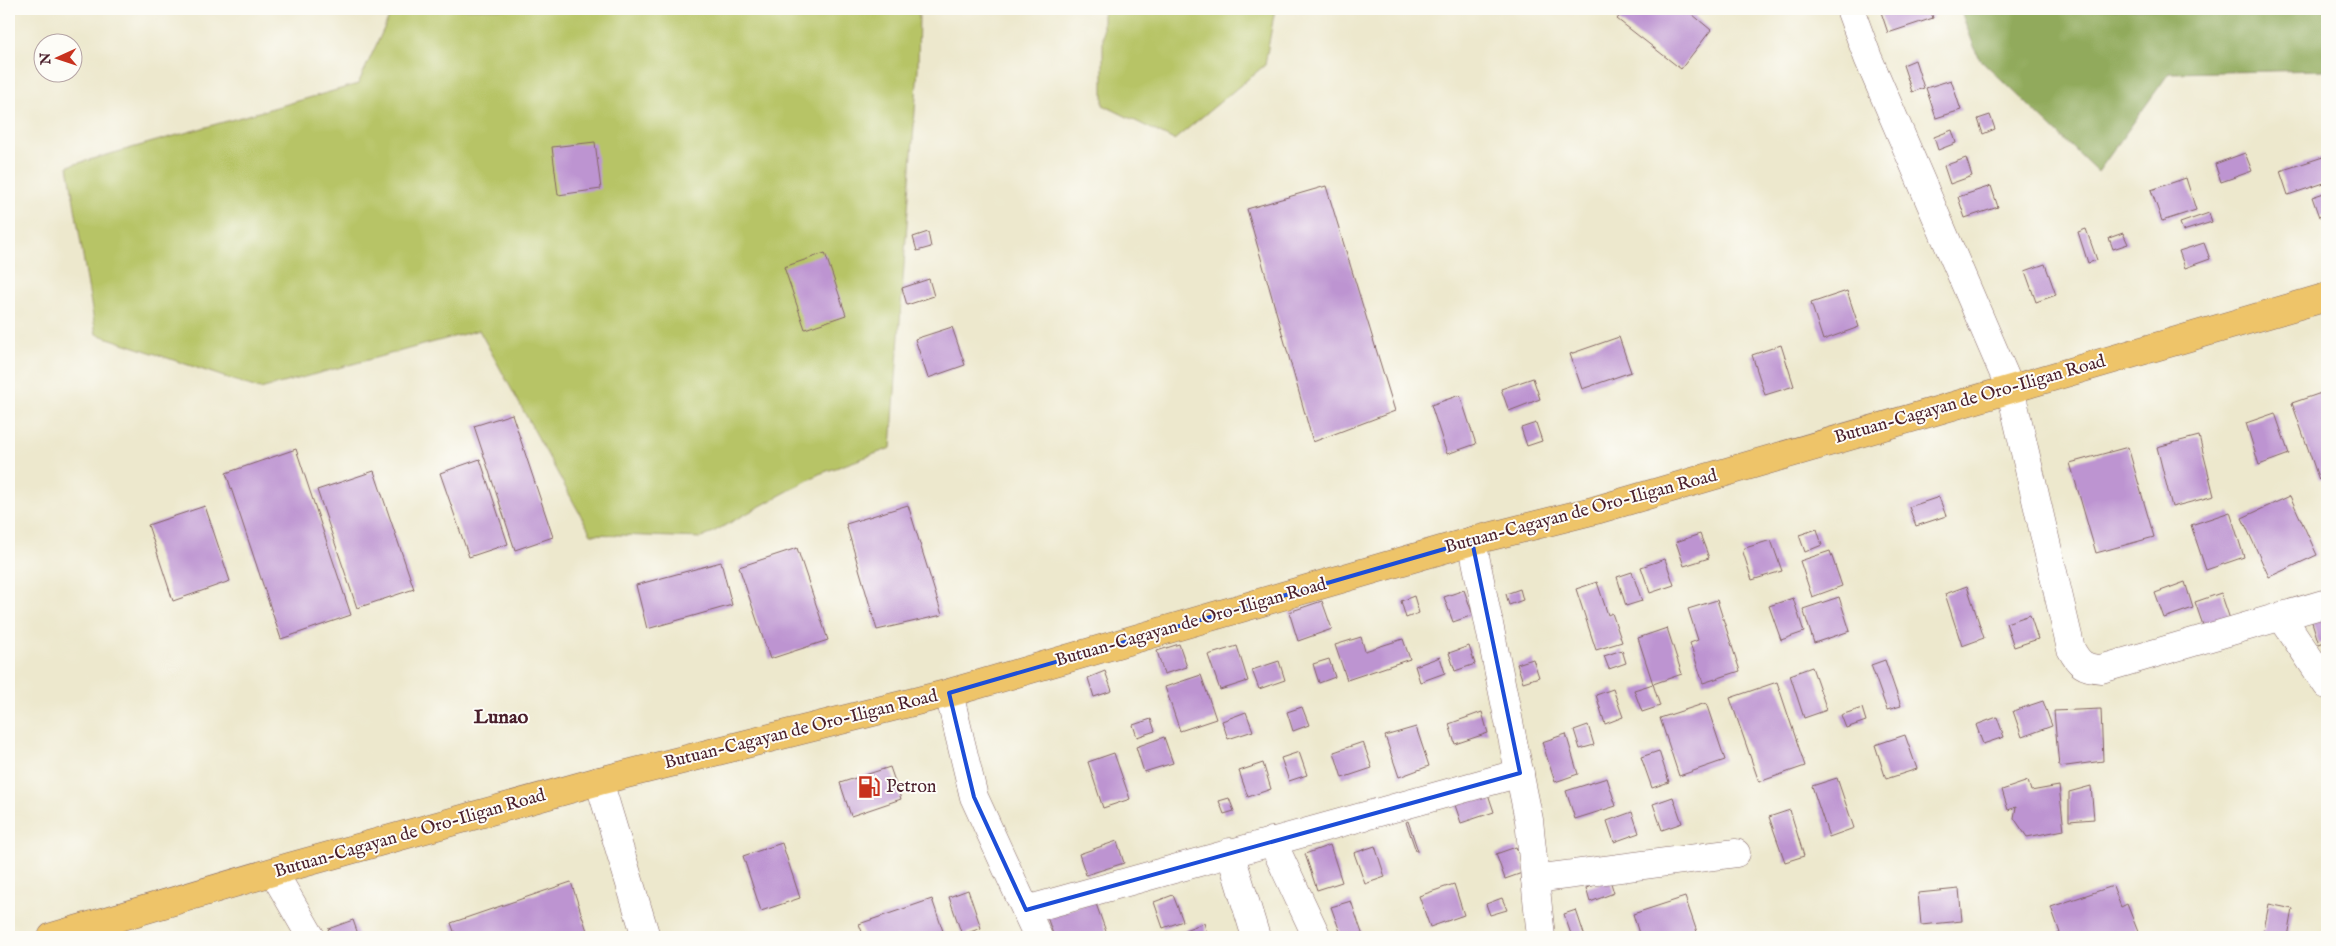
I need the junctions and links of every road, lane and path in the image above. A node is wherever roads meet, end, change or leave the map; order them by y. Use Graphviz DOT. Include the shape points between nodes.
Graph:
graph roads {
  1 [pos="1850,9"];
  2 [pos="2327,296"];
  3 [pos="2010,388"];
  4 [pos="1472,541"];
  5 [pos="2327,603"];
  6 [pos="2281,616"];
  7 [pos="2327,685"];
  8 [pos="949,693"];
  9 [pos="1520,773"];
  10 [pos="599,781"];
  11 [pos="1272,841"];
  12 [pos="1230,852"];
  13 [pos="1736,853"];
  14 [pos="274,873"];
  15 [pos="1536,879"];
  16 [pos="1026,910"];
  17 [pos="52,937"];
  18 [pos="311,937"];
  19 [pos="646,937"];
  20 [pos="1038,937"];
  21 [pos="1256,937"];
  22 [pos="1318,937"];
  23 [pos="1541,937"];
  1 -- 3 [label="street"];
  2 -- 3 [label="highway, Butuan-Cagayan de Oro-Iligan Road"];
  3 -- 4 [label="highway, Butuan-Cagayan de Oro-Iligan Road" via="1596,510"];
  3 -- 6 [label="street" via="2071,649 2079,663 2101,669"];
  4 -- 8 [label="highway, Butuan-Cagayan de Oro-Iligan Road"];
  4 -- 9 [label="street"];
  5 -- 6 [label="street"];
  6 -- 7 [label="street"];
  8 -- 10 [label="highway, Butuan-Cagayan de Oro-Iligan Road"];
  8 -- 16 [label="street" via="974,797"];
  9 -- 11 [label="street"];
  9 -- 15 [label="street"];
  10 -- 14 [label="highway, Butuan-Cagayan de Oro-Iligan Road"];
  10 -- 19 [label="street"];
  11 -- 12 [label="street"];
  11 -- 22 [label="street"];
  12 -- 16 [label="street"];
  12 -- 21 [label="street"];
  13 -- 15 [label="street"];
  14 -- 17 [label="highway, Butuan-Cagayan de Oro-Iligan Road"];
  14 -- 18 [label="street"];
  15 -- 23 [label="street"];
  16 -- 20 [label="street"];
}
